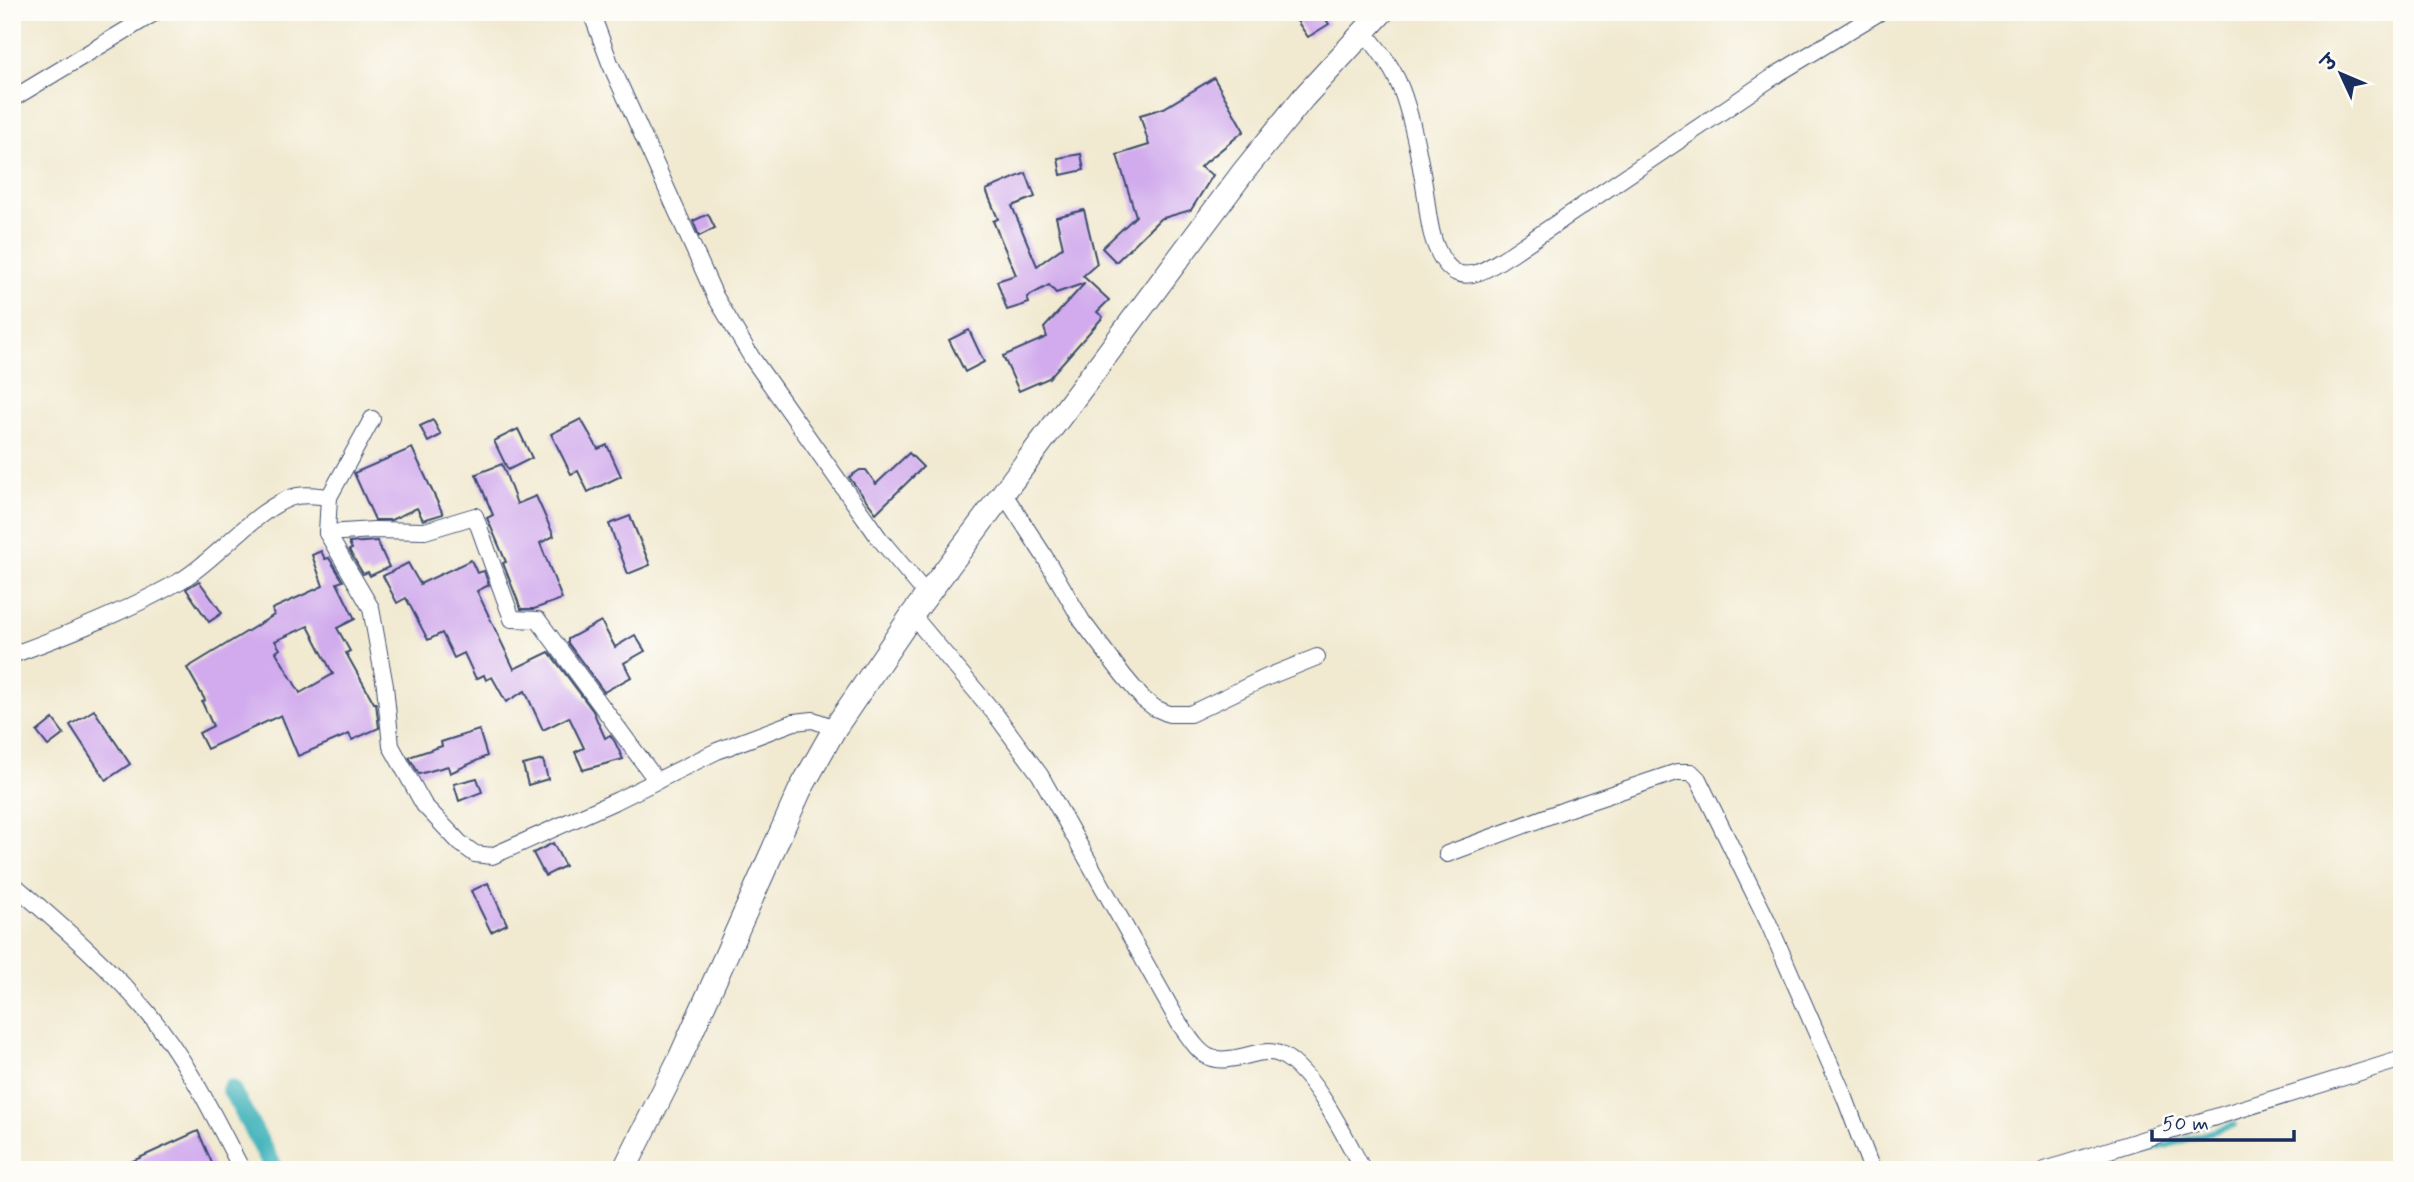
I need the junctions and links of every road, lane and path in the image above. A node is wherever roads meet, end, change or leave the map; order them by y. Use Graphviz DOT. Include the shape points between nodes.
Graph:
graph roads {
  1 [pos="156,12"];
  2 [pos="591,12"];
  3 [pos="1382,12"];
  4 [pos="1880,12"];
  5 [pos="1365,33"];
  6 [pos="12,99"];
  7 [pos="372,419"];
  8 [pos="1004,494"];
  9 [pos="330,497"];
  10 [pos="327,533"];
  11 [pos="927,595"];
  12 [pos="912,615"];
  13 [pos="12,655"];
  14 [pos="1317,657"];
  15 [pos="835,728"];
  16 [pos="657,781"];
  17 [pos="1447,855"];
  18 [pos="12,883"];
  19 [pos="2402,1059"];
  20 [pos="243,1170"];
  21 [pos="624,1170"];
  22 [pos="1363,1170"];
  23 [pos="1872,1170"];
  24 [pos="2045,1170"];
  1 -- 6 [label="street"];
  2 -- 11 [label="street" via="715,296 760,369 879,538"];
  3 -- 5 [label="main road"];
  4 -- 5 [label="street" via="1779,73 1511,254 1479,273 1466,275 1455,272 1437,249 1404,97 1391,67"];
  5 -- 8 [label="main road" via="1303,98 1244,171"];
  7 -- 9 [label="street"];
  8 -- 11 [label="main road"];
  8 -- 14 [label="street" via="1082,621 1155,708 1169,714 1190,714"];
  9 -- 10 [label="street"];
  9 -- 13 [label="street" via="294,496 181,581"];
  10 -- 16 [label="street" via="425,531 475,516 512,619 538,620"];
  10 -- 16 [label="street" via="371,608 391,746 424,805 460,844 475,854 492,856"];
  11 -- 12 [label="main road"];
  12 -- 15 [label="main road"];
  12 -- 22 [label="street" via="1040,775 1197,1049 1214,1060 1257,1053 1285,1057 1309,1079"];
  15 -- 16 [label="street" via="813,720 794,722 717,751"];
  15 -- 21 [label="main road" via="800,790 680,1058"];
  17 -- 23 [label="street" via="1637,785 1684,771 1694,773 1768,922"];
  18 -- 20 [label="street" via="149,1013 199,1087"];
  19 -- 24 [label="street"];
}
